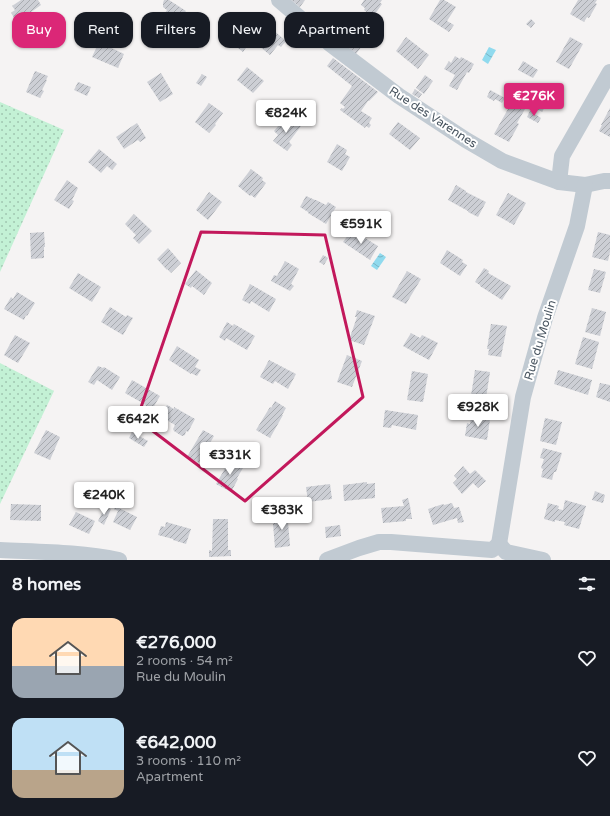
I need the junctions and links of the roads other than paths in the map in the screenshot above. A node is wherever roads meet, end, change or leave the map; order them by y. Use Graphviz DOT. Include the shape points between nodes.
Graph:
graph roads {
  1 [pos="279,0"];
  2 [pos="610,72"];
  3 [pos="610,181"];
  4 [pos="559,182"];
  5 [pos="585,185"];
  6 [pos="499,544"];
  7 [pos="0,550"];
  8 [pos="119,560"];
  9 [pos="327,560"];
  10 [pos="543,560"];
  1 -- 4 [label="street, Rue des Varennes" via="329,43 405,100 502,161"];
  2 -- 4 [label="street" via="562,156"];
  3 -- 5 [label="street, Rue des Varennes"];
  4 -- 5 [label="street, Rue des Varennes"];
  5 -- 6 [label="street, Rue du Moulin" via="577,226 545,318 523,397"];
  6 -- 9 [label="street" via="492,550 379,542"];
  6 -- 10 [label="street" via="506,552"];
  7 -- 8 [label="street"];
}
